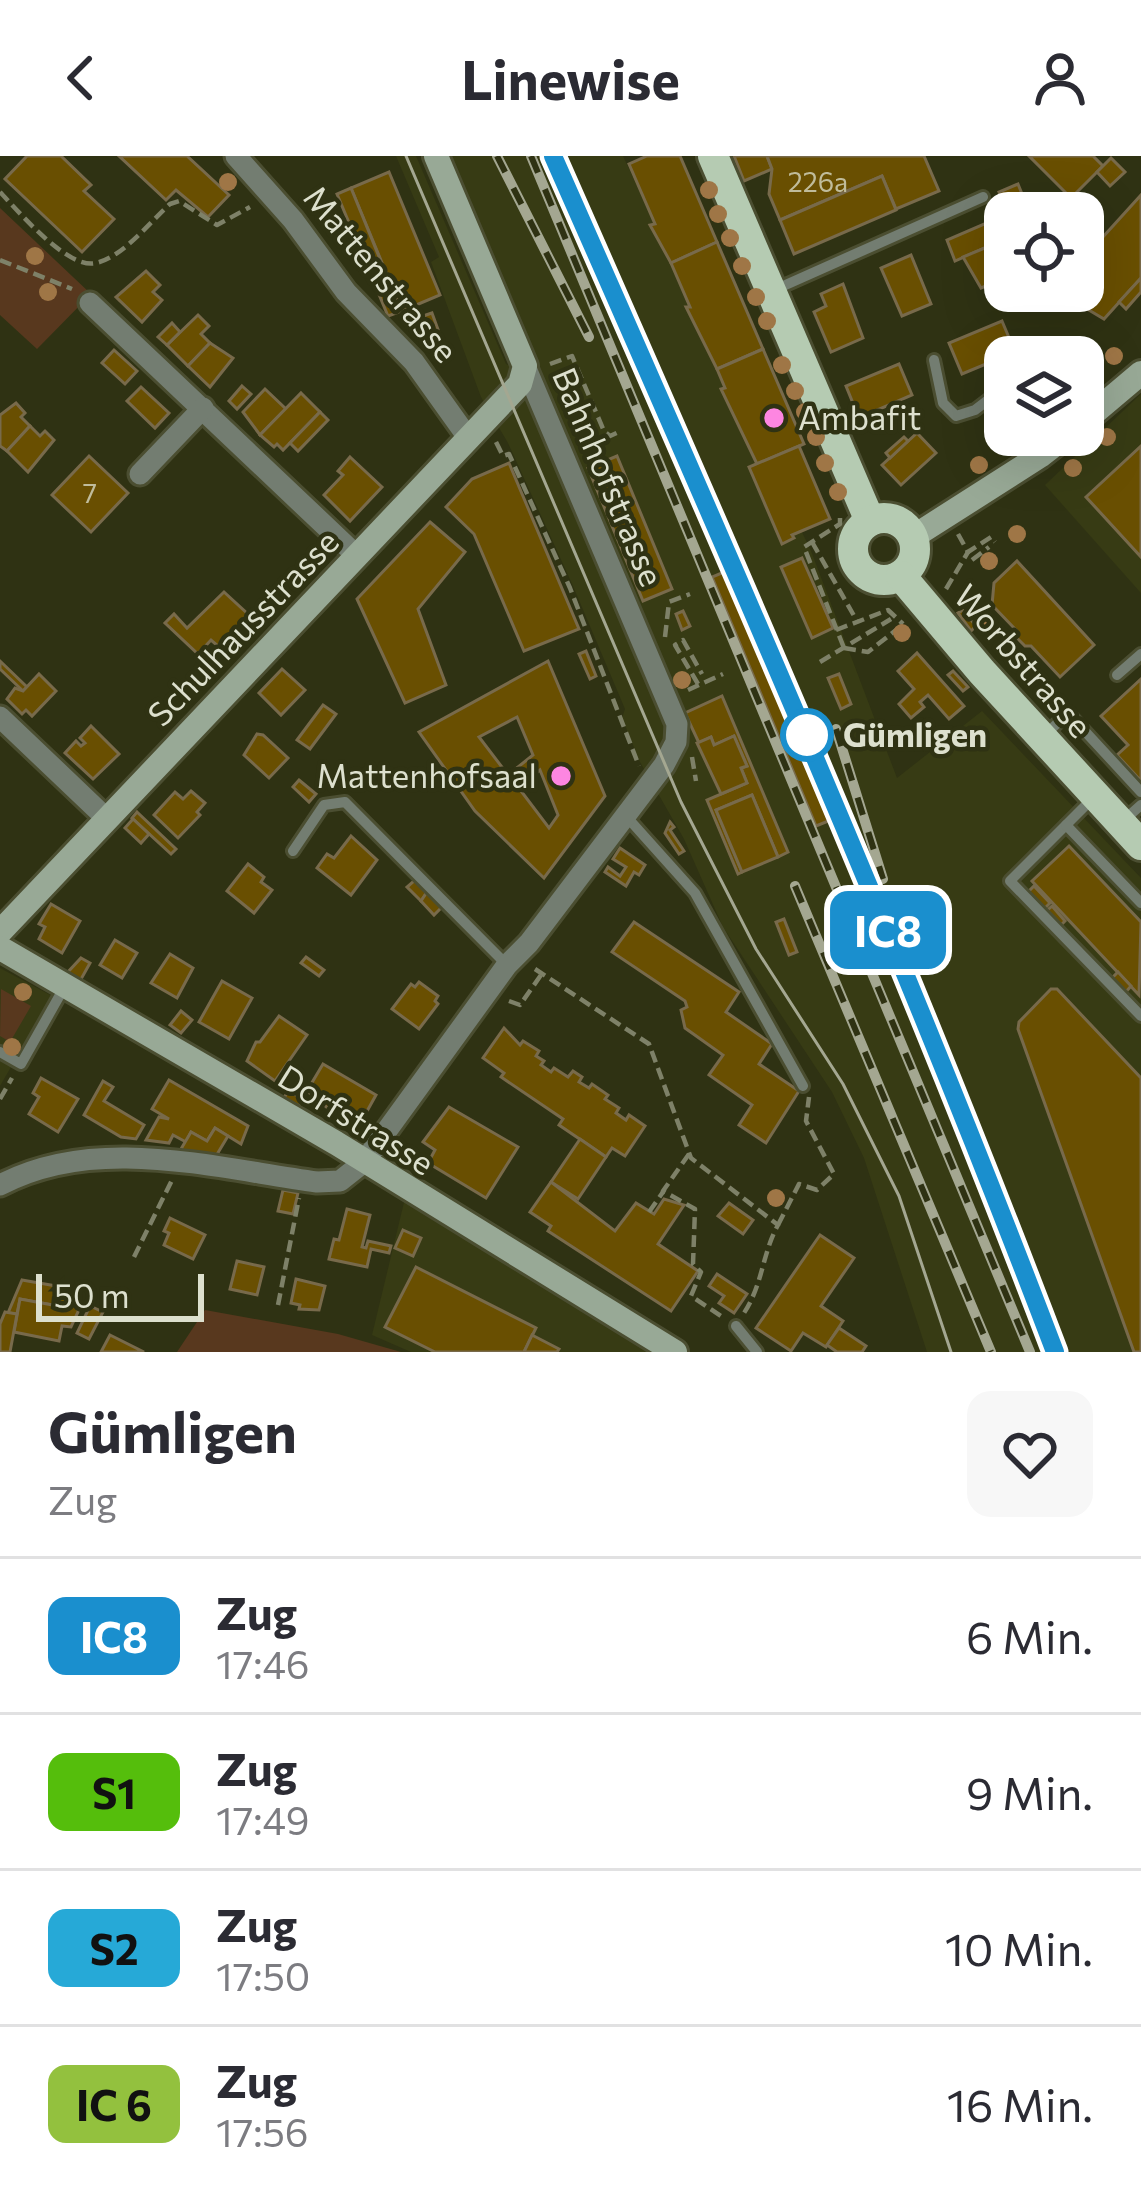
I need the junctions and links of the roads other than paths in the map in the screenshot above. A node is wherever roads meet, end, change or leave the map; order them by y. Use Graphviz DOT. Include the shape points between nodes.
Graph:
graph roads {
  1 [pos="236,156"];
  2 [pos="436,156"];
  3 [pos="713,156"];
  4 [pos="982,197"];
  5 [pos="771,292"];
  6 [pos="90,303"];
  7 [pos="934,360"];
  8 [pos="525,366"];
  9 [pos="1140,375"];
  10 [pos="1104,401"];
  11 [pos="984,403"];
  12 [pos="1106,404"];
  13 [pos="203,409"];
  14 [pos="478,430"];
  15 [pos="1040,456"];
  16 [pos="140,474"];
  17 [pos="871,521"];
  18 [pos="913,537"];
  19 [pos="357,556"];
  20 [pos="901,576"];
  21 [pos="1141,654"];
  22 [pos="1117,675"];
  23 [pos="0,717"];
  24 [pos="1042,738"];
  25 [pos="1141,792"];
  26 [pos="1095,796"];
  27 [pos="626,816"];
  28 [pos="106,820"];
  29 [pos="1066,825"];
  30 [pos="1135,828"];
  31 [pos="293,851"];
  32 [pos="1141,903"];
  33 [pos="0,932"];
  34 [pos="0,948"];
  35 [pos="507,965"];
  36 [pos="65,986"];
  37 [pos="1141,1016"];
  38 [pos="0,1052"];
  39 [pos="803,1086"];
  40 [pos="364,1162"];
  41 [pos="0,1185"];
  42 [pos="736,1326"];
  43 [pos="675,1352"];
  44 [pos="757,1352"];
  1 -- 14 [label="street, Mattenstrasse" via="346,292"];
  2 -- 8 [label="street, Bahnhofstrasse"];
  3 -- 5 [label="main road"];
  4 -- 5 [label="lane"];
  5 -- 17 [label="main road"];
  6 -- 13 [label="street"];
  7 -- 11 [label="lane" via="943,404 956,416"];
  8 -- 14 [label="street, Schulhausstrasse" via="520,384"];
  8 -- 27 [label="street, Bahnhofstrasse" via="677,724 676,742"];
  9 -- 12 [label="street"];
  10 -- 12 [label="lane"];
  13 -- 16 [label="street"];
  13 -- 19 [label="street"];
  14 -- 19 [label="street, Schulhausstrasse"];
  15 -- 18 [label="street"];
  17 -- 18 [label="main road" via="893,519"];
  17 -- 20 [label="main road" via="853,544 857,564 872,578"];
  18 -- 20 [label="main road" via="913,561"];
  19 -- 28 [label="street, Schulhausstrasse"];
  20 -- 24 [label="main road, Worbstrasse" via="908,620"];
  21 -- 22 [label="lane"];
  23 -- 28 [label="street"];
  24 -- 25 [label="lane" via="1068,713"];
  24 -- 26 [label="main road, Worbstrasse"];
  26 -- 29 [label="lane"];
  26 -- 30 [label="main road, Worbstrasse"];
  27 -- 35 [label="street, Bahnhofstrasse"];
  27 -- 39 [label="lane" via="695,893"];
  28 -- 33 [label="street, Schulhausstrasse"];
  29 -- 32 [label="lane"];
  29 -- 37 [label="lane" via="1010,880"];
  31 -- 35 [label="lane" via="324,805 345,802"];
  34 -- 36 [label="street, Dorfstrasse"];
  35 -- 40 [label="street, Bahnhofstrasse"];
  36 -- 38 [label="lane" via="21,1064"];
  36 -- 40 [label="street, Dorfstrasse"];
  40 -- 41 [label="street" via="340,1181 101,1156 44,1166"];
  40 -- 43 [label="street, Dorfstrasse"];
  42 -- 44 [label="lane"];
}
